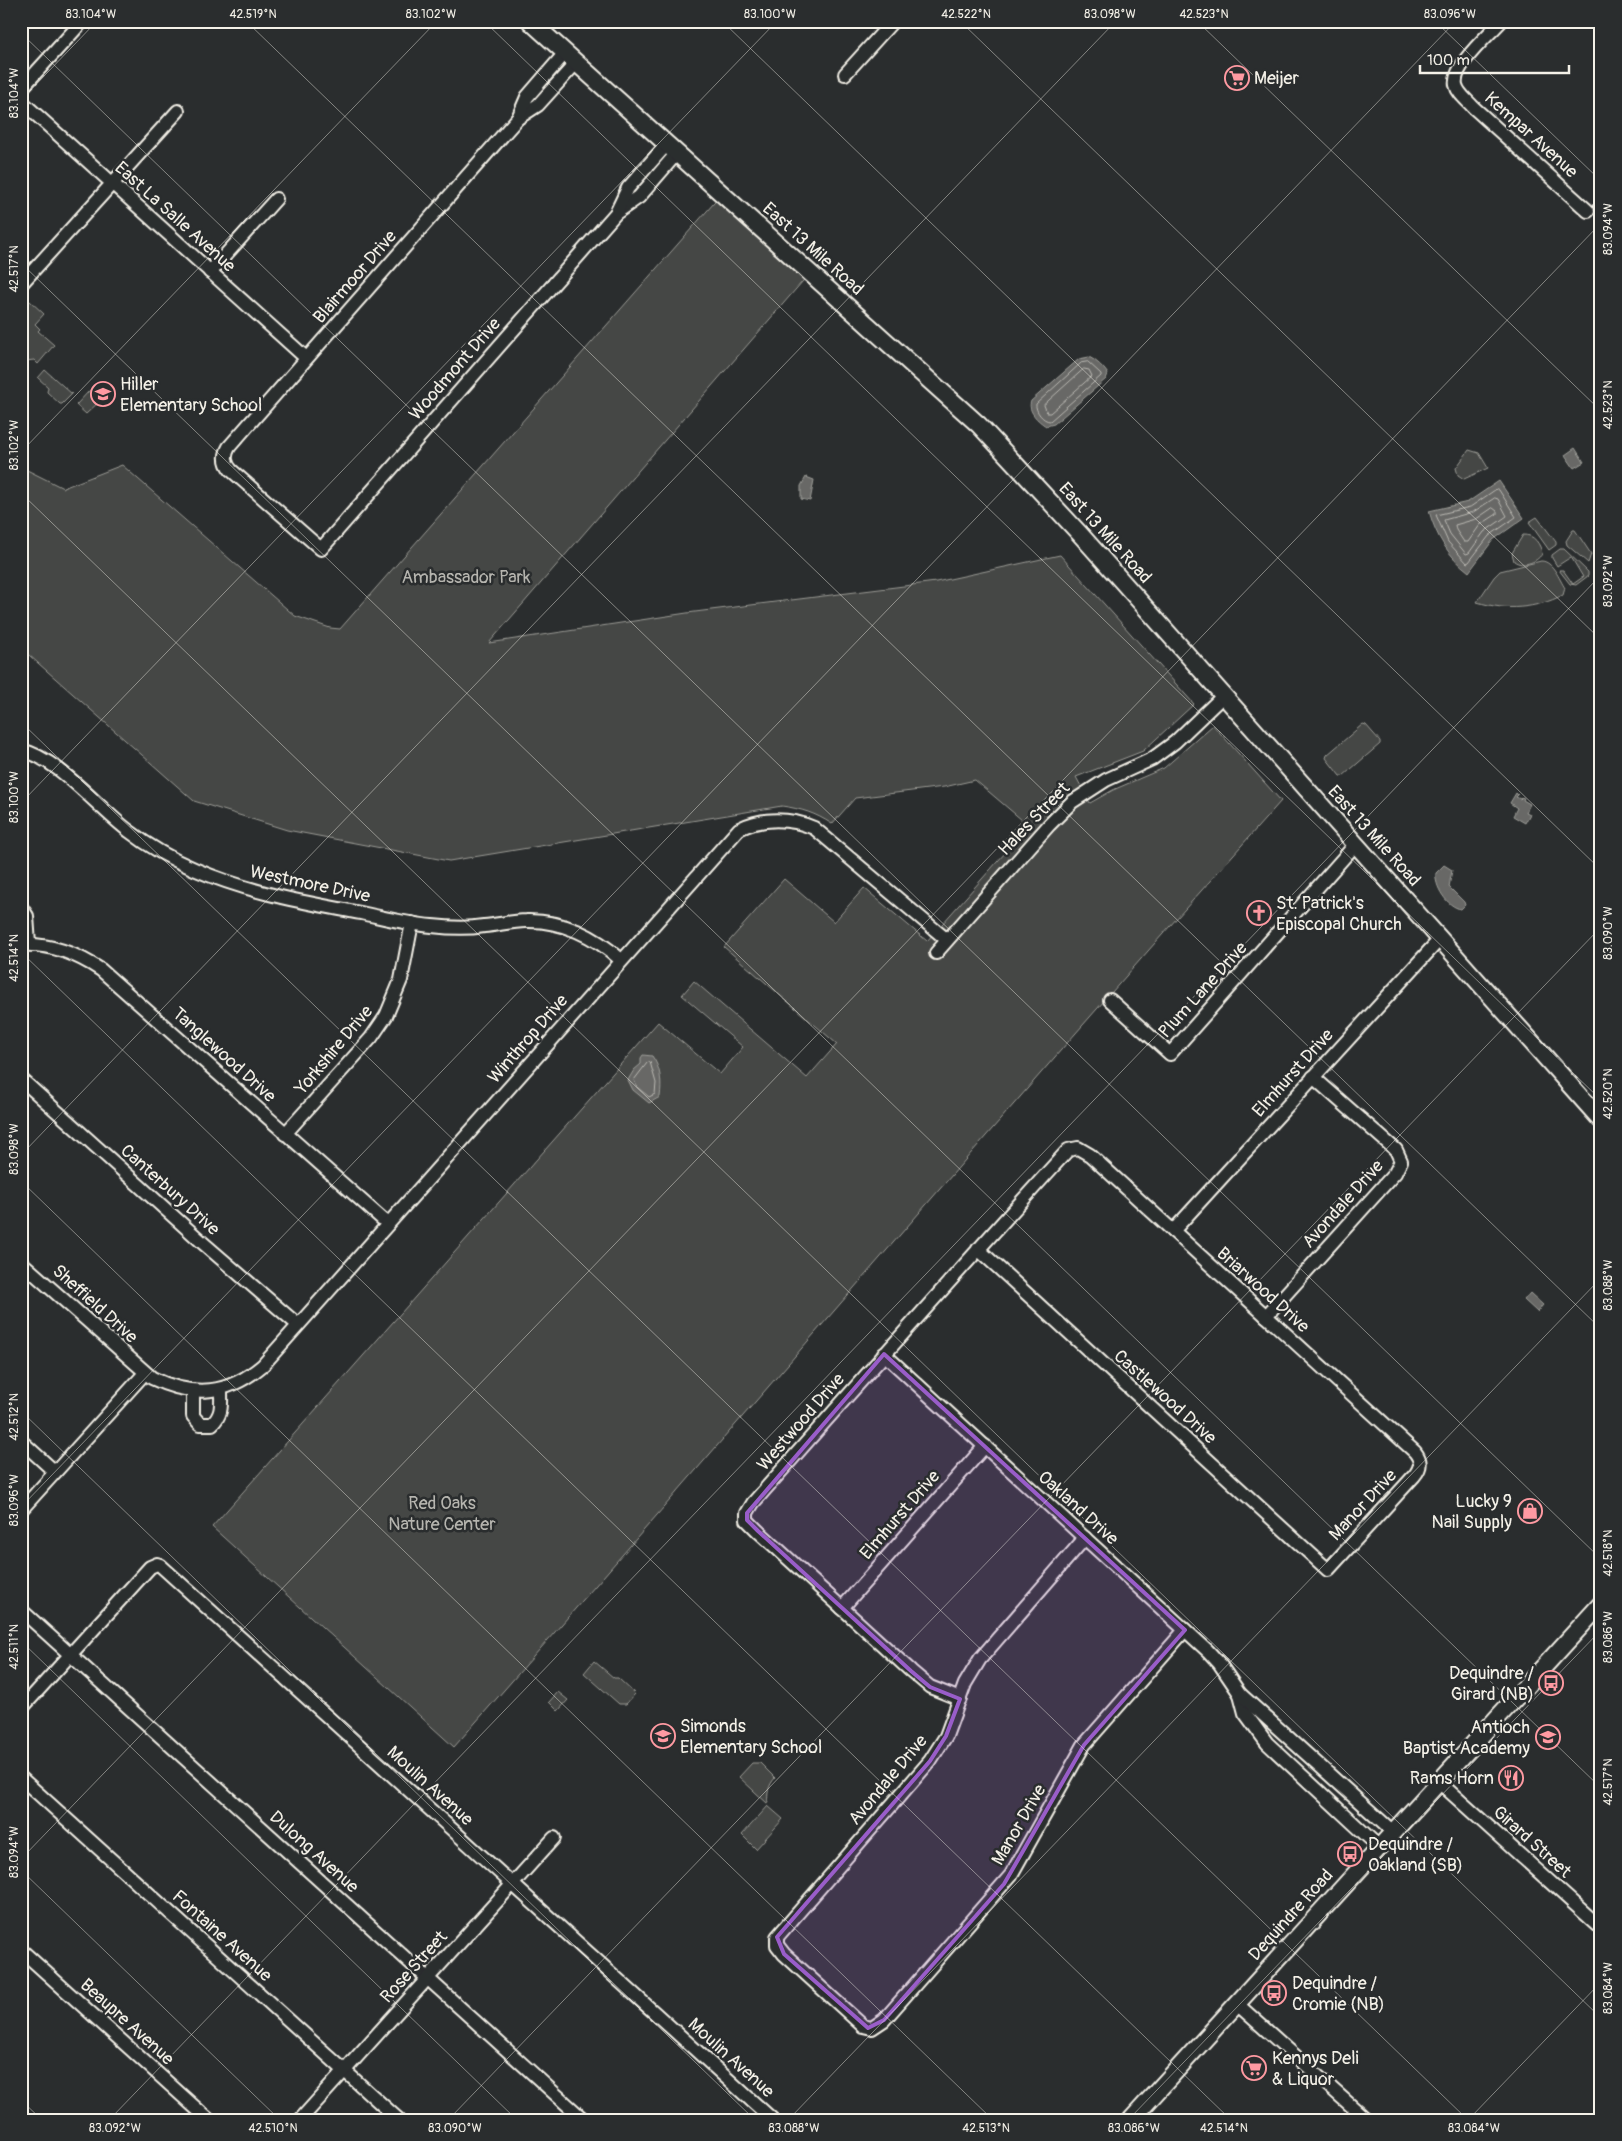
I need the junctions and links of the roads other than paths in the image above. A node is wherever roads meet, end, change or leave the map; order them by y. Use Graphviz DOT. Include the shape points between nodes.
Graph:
graph roads {
  1 [pos="530,21"];
  2 [pos="893,21"];
  3 [pos="1501,21"];
  4 [pos="80,24"];
  5 [pos="571,58"];
  6 [pos="845,74"];
  7 [pos="21,89"];
  8 [pos="21,102"];
  9 [pos="178,111"];
  10 [pos="672,148"];
  11 [pos="112,184"];
  12 [pos="276,199"];
  13 [pos="1588,211"];
  14 [pos="210,272"];
  15 [pos="21,284"];
  16 [pos="306,358"];
  17 [pos="226,462"];
  18 [pos="1223,696"];
  19 [pos="21,750"];
  20 [pos="1355,845"];
  21 [pos="21,907"];
  22 [pos="412,923"];
  23 [pos="1440,939"];
  24 [pos="947,940"];
  25 [pos="25,944"];
  26 [pos="936,954"];
  27 [pos="621,960"];
  28 [pos="1110,1000"];
  29 [pos="1313,1077"];
  30 [pos="21,1079"];
  31 [pos="1601,1120"];
  32 [pos="286,1134"];
  33 [pos="1078,1148"];
  34 [pos="388,1224"];
  35 [pos="1173,1231"];
  36 [pos="978,1249"];
  37 [pos="21,1262"];
  38 [pos="1266,1316"];
  39 [pos="298,1325"];
  40 [pos="884,1354"];
  41 [pos="145,1373"];
  42 [pos="221,1390"];
  43 [pos="193,1391"];
  44 [pos="21,1441"];
  45 [pos="984,1446"];
  46 [pos="1420,1462"];
  47 [pos="55,1472"];
  48 [pos="21,1510"];
  49 [pos="1085,1538"];
  50 [pos="1328,1570"];
  51 [pos="1601,1604"];
  52 [pos="842,1608"];
  53 [pos="21,1610"];
  54 [pos="1185,1630"];
  55 [pos="70,1655"];
  56 [pos="1240,1694"];
  57 [pos="960,1699"];
  58 [pos="21,1709"];
  59 [pos="1300,1747"];
  60 [pos="1287,1762"];
  61 [pos="21,1778"];
  62 [pos="1439,1782"];
  63 [pos="1393,1832"];
  64 [pos="554,1838"];
  65 [pos="1379,1847"];
  66 [pos="513,1884"];
  67 [pos="1601,1928"];
  68 [pos="777,1941"];
  69 [pos="21,1950"];
  70 [pos="428,1978"];
  71 [pos="1237,2004"];
  72 [pos="344,2070"];
  73 [pos="209,2120"];
  74 [pos="300,2120"];
  75 [pos="399,2120"];
  76 [pos="584,2120"];
  77 [pos="773,2120"];
  78 [pos="1130,2120"];
  79 [pos="1367,2120"];
  1 -- 5 [label="main road, East 13 Mile Road"];
  2 -- 6 [label="street"];
  3 -- 13 [label="street, Kempar Avenue" via="1460,67 1456,81 1461,95"];
  4 -- 7 [label="street"];
  5 -- 10 [label="main road, East 13 Mile Road"];
  5 -- 16 [label="street, Blairmoor Drive" via="527,98 518,118"];
  8 -- 11 [label="street, East La Salle Avenue"];
  9 -- 11 [label="street"];
  10 -- 17 [label="street, Woodmont Drive" via="628,188 616,213 321,549 231,470"];
  10 -- 18 [label="main road, East 13 Mile Road" via="979,425"];
  11 -- 14 [label="street, East La Salle Avenue"];
  11 -- 15 [label="street"];
  12 -- 14 [label="street"];
  14 -- 16 [label="street, East La Salle Avenue"];
  16 -- 17 [label="street, Blairmoor Drive" via="229,447"];
  18 -- 20 [label="main road, East 13 Mile Road"];
  18 -- 24 [label="street, Hales Street" via="1175,742 1152,759 1098,784 1072,802"];
  19 -- 22 [label="street, Westmore Drive" via="49,763 149,846 190,868 270,895"];
  20 -- 23 [label="main road, East 13 Mile Road"];
  20 -- 28 [label="street, Plum Lane Drive" via="1170,1054"];
  21 -- 25 [label="street" via="27,916"];
  22 -- 27 [label="street, Westmore Drive" via="456,928 524,921 550,923 585,934"];
  22 -- 32 [label="street, Yorkshire Drive" via="401,980 386,1016 367,1043"];
  23 -- 29 [label="street, Elmhurst Drive"];
  23 -- 31 [label="main road, East 13 Mile Road"];
  24 -- 26 [label="street, Hales Street"];
  24 -- 27 [label="street, Winthrop Drive" via="814,828 785,820 756,823 739,829"];
  25 -- 32 [label="street, Tanglewood Drive" via="66,951 101,970"];
  27 -- 34 [label="street, Winthrop Drive"];
  29 -- 35 [label="street, Elmhurst Drive"];
  29 -- 38 [label="street, Avondale Drive" via="1396,1150 1400,1167"];
  30 -- 39 [label="street, Canterbury Drive"];
  32 -- 34 [label="street, Tanglewood Drive"];
  33 -- 35 [label="street, Briarwood Drive" via="1090,1155"];
  33 -- 36 [label="street, Westwood Drive" via="1068,1150"];
  34 -- 39 [label="street, Winthrop Drive"];
  35 -- 38 [label="street, Briarwood Drive"];
  36 -- 40 [label="street, Westwood Drive"];
  36 -- 50 [label="street, Castlewood Drive"];
  37 -- 41 [label="street, Sheffield Drive"];
  38 -- 46 [label="street, Briarwood Drive" via="1415,1452"];
  39 -- 42 [label="street, Winthrop Drive" via="254,1373"];
  40 -- 45 [label="street, Oakland Drive"];
  40 -- 52 [label="street, Westwood Drive" via="747,1513 750,1523"];
  41 -- 43 [label="street, Winthrop Drive" via="167,1385"];
  41 -- 47 [label="street"];
  42 -- 43 [label="street, Winthrop Drive"];
  42 -- 43 [label="street" via="219,1418 212,1424 200,1424 193,1416"];
  44 -- 47 [label="street"];
  45 -- 49 [label="street, Oakland Drive"];
  45 -- 52 [label="street, Elmhurst Drive"];
  46 -- 50 [label="street, Manor Drive" via="1414,1476"];
  47 -- 48 [label="street"];
  49 -- 54 [label="street, Oakland Drive"];
  49 -- 57 [label="street, Avondale Drive" via="984,1654 972,1671"];
  51 -- 62 [label="main road, Dequindre Road"];
  52 -- 57 [label="street, Westwood Drive" via="920,1679"];
  53 -- 55 [label="street, Dulong Avenue"];
  54 -- 56 [label="street, Oakland Drive" via="1219,1663"];
  54 -- 68 [label="street, Manor Drive" via="1084,1745 1025,1853 1004,1884 884,2020 872,2028 863,2026 784,1954"];
  55 -- 58 [label="street"];
  55 -- 66 [label="street, Moulin Avenue" via="150,1567 160,1565"];
  55 -- 70 [label="street, Dulong Avenue"];
  56 -- 59 [label="street, Oakland Drive"];
  56 -- 60 [label="street, Oakland Drive" via="1251,1722"];
  57 -- 68 [label="street, Avondale Drive" via="946,1736 930,1761 783,1929"];
  59 -- 60 [label="street"];
  59 -- 63 [label="street, Oakland Drive"];
  60 -- 65 [label="street, Oakland Drive"];
  61 -- 72 [label="street, Fontaine Avenue"];
  62 -- 63 [label="main road, Dequindre Road"];
  62 -- 67 [label="street, Girard Street"];
  63 -- 65 [label="main road, Dequindre Road"];
  64 -- 66 [label="street, Rose Street"];
  65 -- 71 [label="main road, Dequindre Road"];
  66 -- 70 [label="street, Rose Street"];
  66 -- 77 [label="street, Moulin Avenue"];
  69 -- 73 [label="street, Beaupre Avenue"];
  70 -- 72 [label="street, Rose Street"];
  70 -- 76 [label="street, Dulong Avenue"];
  71 -- 78 [label="main road, Dequindre Road"];
  71 -- 79 [label="street"];
  72 -- 74 [label="street, Rose Street"];
  72 -- 75 [label="street, Fontaine Avenue"];
}
